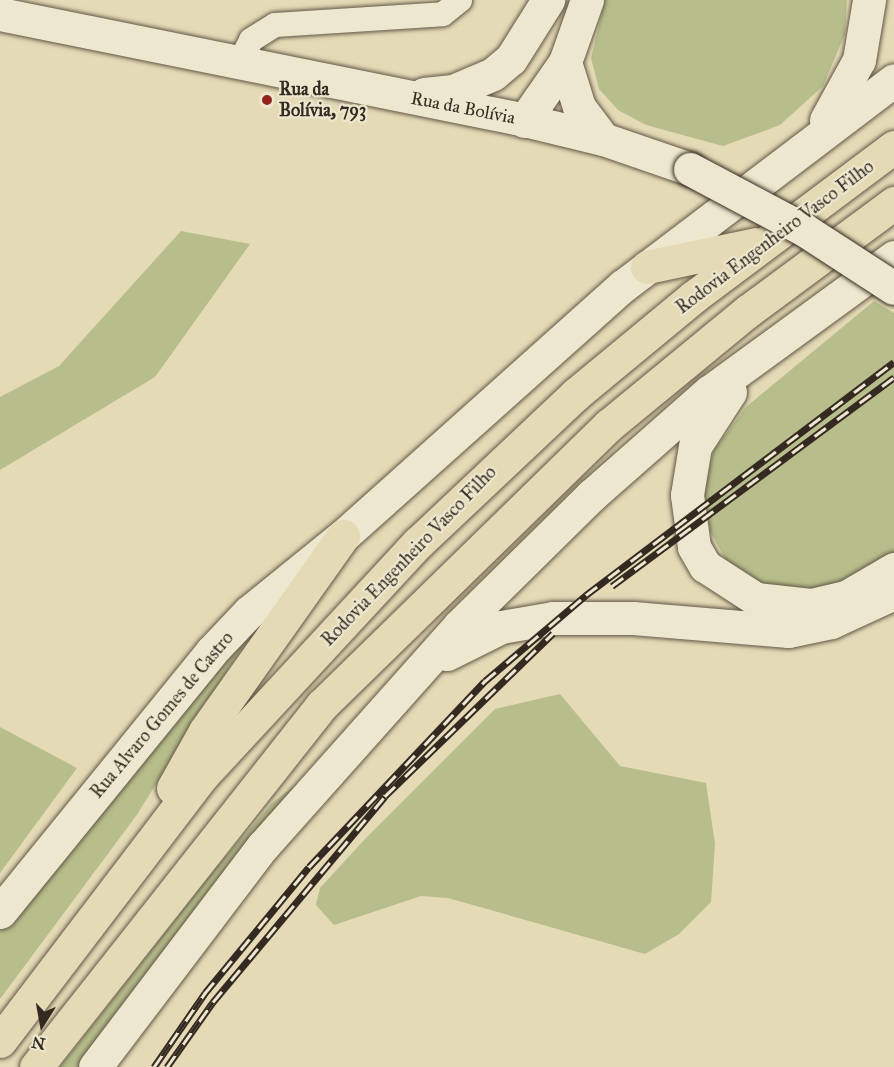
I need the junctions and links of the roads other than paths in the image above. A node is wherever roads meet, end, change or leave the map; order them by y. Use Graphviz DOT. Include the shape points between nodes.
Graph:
graph roads {
  1 [pos="460,0"];
  2 [pos="548,0"];
  3 [pos="587,0"];
  4 [pos="869,0"];
  5 [pos="0,14"];
  6 [pos="511,59"];
  7 [pos="565,62"];
  8 [pos="239,63"];
  9 [pos="894,81"];
  10 [pos="393,94"];
  11 [pos="520,120"];
  12 [pos="817,135"];
  13 [pos="603,139"];
  14 [pos="894,147"];
  15 [pos="894,203"];
  16 [pos="766,242"];
  17 [pos="894,257"];
  18 [pos="647,267"];
  19 [pos="894,288"];
  20 [pos="763,355"];
  21 [pos="343,536"];
  22 [pos="894,568"];
  23 [pos="894,593"];
  24 [pos="377,718"];
  25 [pos="111,890"];
  26 [pos="0,912"];
  27 [pos="0,1041"];
  28 [pos="36,1067"];
  29 [pos="95,1067"];
  1 -- 8 [label="street" via="448,12 432,15 275,26 251,40"];
  2 -- 6 [label="main road"];
  3 -- 7 [label="main road"];
  4 -- 12 [label="main road" via="866,38 850,83"];
  5 -- 8 [label="main road, Rua da Bolívia"];
  6 -- 10 [label="main road" via="493,74 453,90"];
  6 -- 11 [label="main road"];
  7 -- 11 [label="main road"];
  7 -- 13 [label="main road" via="579,107"];
  8 -- 10 [label="main road, Rua da Bolívia"];
  9 -- 12 [label="main road"];
  10 -- 11 [label="main road, Rua da Bolívia"];
  11 -- 13 [label="main road, Rua da Bolívia"];
  12 -- 18 [label="main road"];
  13 -- 19 [label="main road, Rua da Bolívia, bridge" via="690,169 794,224"];
  14 -- 16 [label="highway, Rodovia Engenheiro Vasco Filho"];
  15 -- 28 [label="highway" via="748,311 609,425 330,697 160,904"];
  16 -- 18 [label="highway"];
  16 -- 25 [label="highway, Rodovia Engenheiro Vasco Filho" via="576,394 418,543 201,777"];
  17 -- 20 [label="main road"];
  18 -- 21 [label="main road"];
  20 -- 22 [label="main road" via="721,402 695,446 688,522 705,566 756,599 811,605 846,597"];
  20 -- 24 [label="main road" via="708,392 592,495 460,625"];
  21 -- 25 [label="highway" via="205,731"];
  21 -- 26 [label="main road, Rua Alvaro Gomes de Castro" via="249,612 211,652"];
  23 -- 24 [label="main road" via="831,622 788,631 594,616 501,627 449,653"];
  24 -- 29 [label="main road" via="263,846"];
  25 -- 27 [label="highway, Rodovia Engenheiro Vasco Filho"];
}
